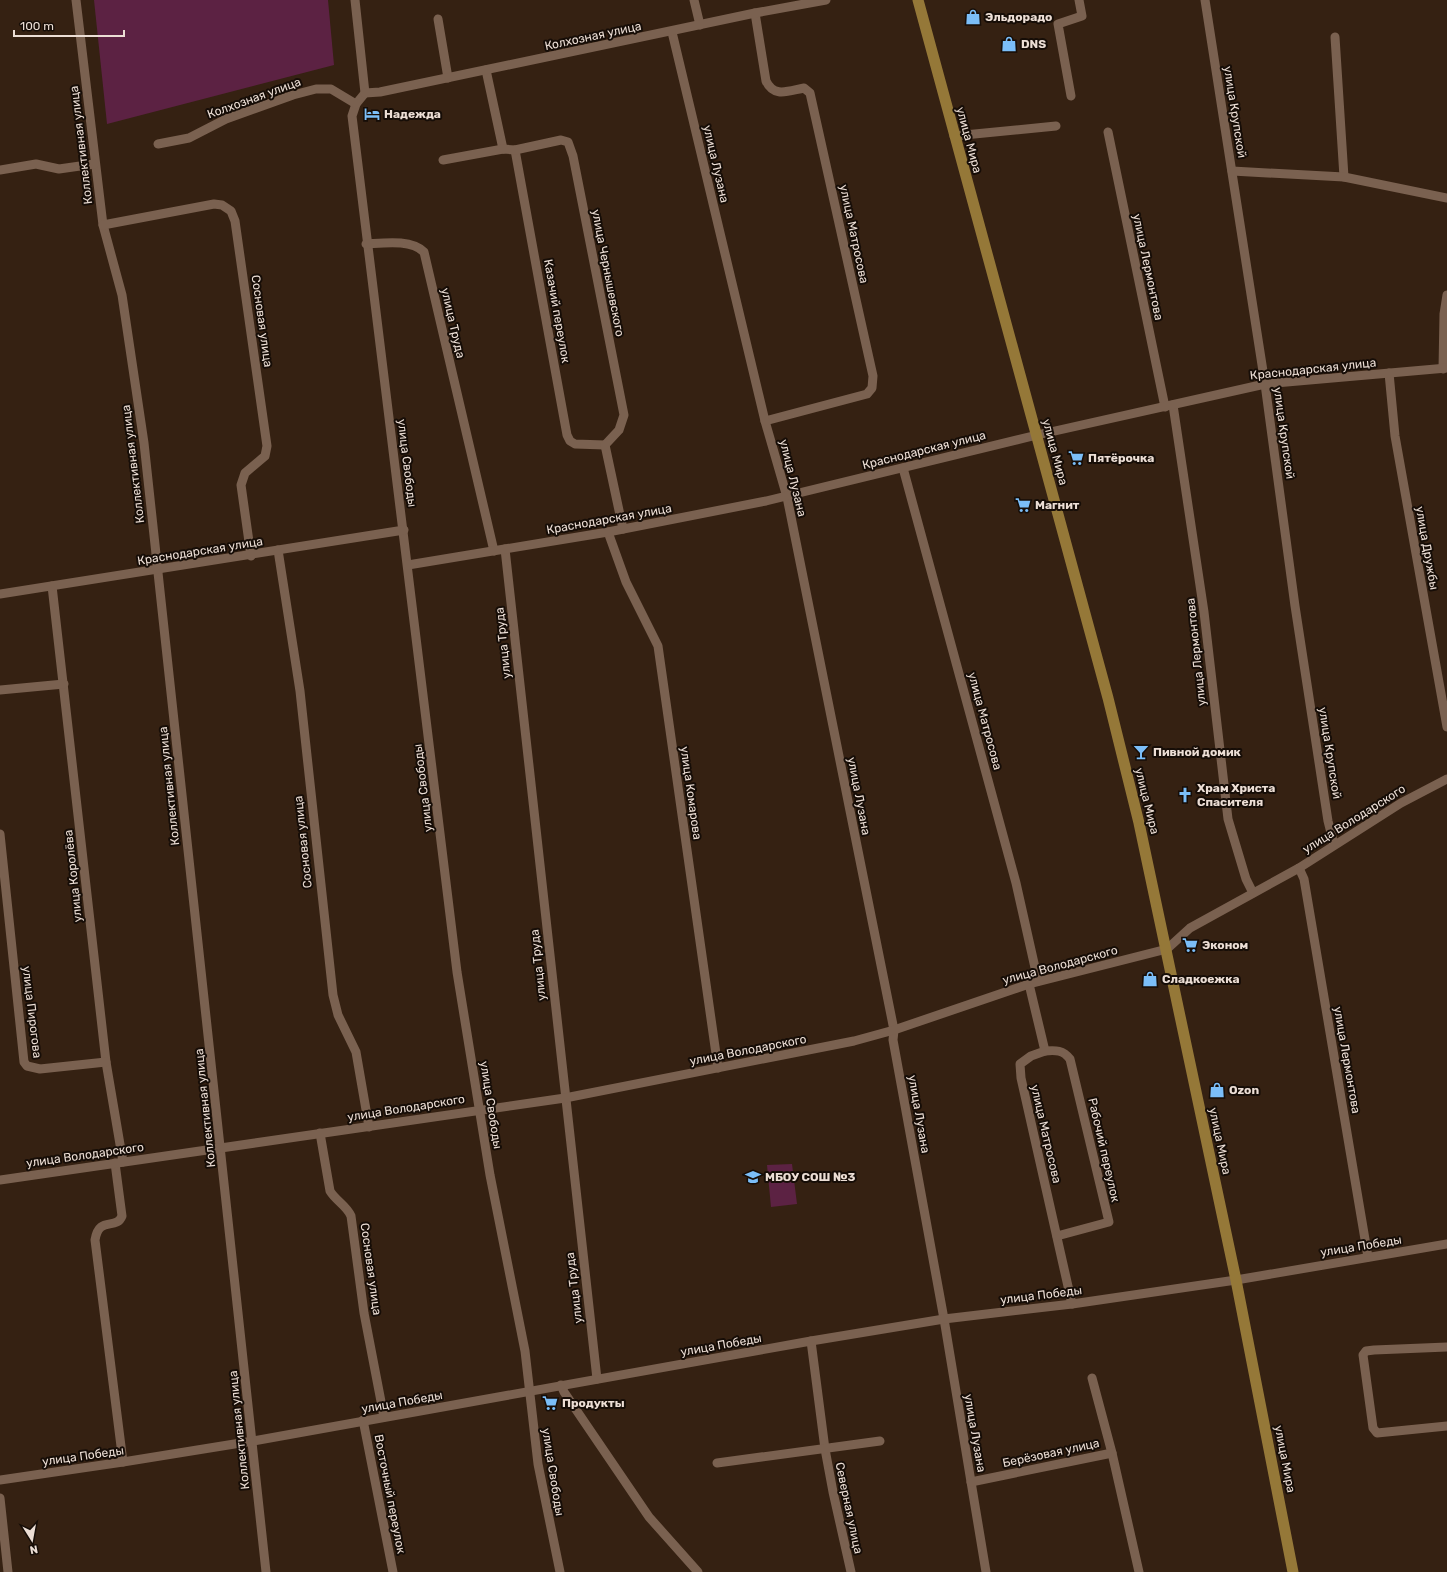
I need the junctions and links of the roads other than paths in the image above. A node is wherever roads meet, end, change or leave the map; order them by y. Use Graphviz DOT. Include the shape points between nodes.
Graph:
graph roads {
  1 [pos="76,0"];
  2 [pos="355,0"];
  3 [pos="694,0"];
  4 [pos="826,0"];
  5 [pos="918,0"];
  6 [pos="1079,0"];
  7 [pos="1205,0"];
  8 [pos="755,13"];
  9 [pos="438,19"];
  10 [pos="700,25"];
  11 [pos="672,32"];
  12 [pos="1335,37"];
  13 [pos="486,70"];
  14 [pos="448,78"];
  15 [pos="365,93"];
  16 [pos="1072,96"];
  17 [pos="356,104"];
  18 [pos="1056,126"];
  19 [pos="1108,132"];
  20 [pos="954,136"];
  21 [pos="158,144"];
  22 [pos="503,149"];
  23 [pos="515,150"];
  24 [pos="443,160"];
  25 [pos="94,164"];
  26 [pos="0,170"];
  27 [pos="1232,171"];
  28 [pos="1344,177"];
  29 [pos="1447,198"];
  30 [pos="103,225"];
  31 [pos="366,244"];
  32 [pos="1447,295"];
  33 [pos="1445,369"];
  34 [pos="1389,373"];
  35 [pos="1265,384"];
  36 [pos="1169,406"];
  37 [pos="765,421"];
  38 [pos="1037,435"];
  39 [pos="605,445"];
  40 [pos="903,468"];
  41 [pos="787,497"];
  42 [pos="624,529"];
  43 [pos="404,530"];
  44 [pos="608,532"];
  45 [pos="505,549"];
  46 [pos="278,550"];
  47 [pos="494,551"];
  48 [pos="251,556"];
  49 [pos="408,565"];
  50 [pos="158,570"];
  51 [pos="52,586"];
  52 [pos="0,594"];
  53 [pos="64,684"];
  54 [pos="0,690"];
  55 [pos="1447,727"];
  56 [pos="1447,779"];
  57 [pos="0,834"];
  58 [pos="1334,845"];
  59 [pos="1299,868"];
  60 [pos="1253,893"];
  61 [pos="1167,949"];
  62 [pos="1034,983"];
  63 [pos="894,1030"];
  64 [pos="1044,1051"];
  65 [pos="106,1062"];
  66 [pos="718,1068"];
  67 [pos="565,1098"];
  68 [pos="478,1110"];
  69 [pos="369,1126"];
  70 [pos="320,1133"];
  71 [pos="221,1147"];
  72 [pos="119,1162"];
  73 [pos="0,1180"];
  74 [pos="1057,1236"];
  75 [pos="1447,1244"];
  76 [pos="1368,1257"];
  77 [pos="1236,1280"];
  78 [pos="1072,1304"];
  79 [pos="944,1319"];
  80 [pos="811,1341"];
  81 [pos="1447,1347"];
  82 [pos="1092,1378"];
  83 [pos="597,1379"];
  84 [pos="561,1385"];
  85 [pos="529,1392"];
  86 [pos="384,1417"];
  87 [pos="363,1420"];
  88 [pos="1447,1426"];
  89 [pos="253,1440"];
  90 [pos="880,1441"];
  91 [pos="825,1449"];
  92 [pos="1112,1453"];
  93 [pos="124,1462"];
  94 [pos="717,1463"];
  95 [pos="0,1480"];
  96 [pos="971,1482"];
  97 [pos="0,1498"];
  98 [pos="8,1572"];
  99 [pos="266,1572"];
  100 [pos="394,1572"];
  101 [pos="560,1572"];
  102 [pos="698,1572"];
  103 [pos="851,1572"];
  104 [pos="986,1572"];
  105 [pos="1139,1572"];
  106 [pos="1293,1572"];
  1 -- 25 [label="street, Коллективная улица"];
  2 -- 15 [label="street"];
  3 -- 10 [label="street"];
  4 -- 8 [label="street, Колхозная улица"];
  5 -- 20 [label="main road, улица Мира"];
  6 -- 16 [label="street" via="1082,16 1058,24"];
  7 -- 27 [label="street, улица Крупской"];
  8 -- 10 [label="street, Колхозная улица"];
  8 -- 37 [label="street, улица Матросова" via="766,81 770,89 775,92 804,88 810,93 873,376 872,388 866,394"];
  9 -- 14 [label="street"];
  10 -- 11 [label="street, Колхозная улица"];
  11 -- 13 [label="street, Колхозная улица"];
  11 -- 37 [label="street, улица Лузана"];
  12 -- 28 [label="street"];
  13 -- 14 [label="street, Колхозная улица"];
  13 -- 22 [label="street"];
  14 -- 15 [label="street, Колхозная улица"];
  15 -- 17 [label="street, улица Свободы"];
  17 -- 21 [label="street, Колхозная улица" via="331,88 316,89 220,121 189,138"];
  17 -- 31 [label="street, улица Свободы" via="352,116"];
  18 -- 20 [label="street"];
  19 -- 36 [label="street, улица Лермонтова"];
  20 -- 38 [label="main road, улица Мира"];
  22 -- 23 [label="street, улица Чернышевского"];
  22 -- 24 [label="street, улица Чернышевского"];
  23 -- 39 [label="street, Казачий переулок" via="567,435 575,444"];
  23 -- 39 [label="street, улица Чернышевского" via="561,140 568,142 573,156 624,415 619,430"];
  25 -- 26 [label="street" via="59,170 36,164"];
  25 -- 30 [label="street, Коллективная улица"];
  27 -- 28 [label="street"];
  27 -- 35 [label="street, улица Крупской"];
  28 -- 29 [label="street"];
  30 -- 48 [label="street, Сосновая улица" via="214,204 222,205 231,211 235,221 268,446 265,456 245,474 241,485"];
  30 -- 50 [label="street, Коллективная улица" via="126,313"];
  31 -- 43 [label="street, улица Свободы"];
  31 -- 47 [label="street, улица Труда" via="418,246 424,252"];
  32 -- 33 [label="street" via="1444,314"];
  33 -- 34 [label="street, Краснодарская улица"];
  34 -- 35 [label="street, Краснодарская улица"];
  34 -- 55 [label="street, улица Дружбы" via="1395,436"];
  35 -- 36 [label="street, Краснодарская улица"];
  35 -- 58 [label="street, улица Крупской" via="1295,606 1328,821"];
  36 -- 38 [label="street, Краснодарская улица"];
  36 -- 60 [label="street, улица Лермонтова" via="1204,612 1228,819 1246,879"];
  37 -- 41 [label="street, улица Лузана"];
  38 -- 40 [label="street, Краснодарская улица"];
  38 -- 61 [label="main road, улица Мира" via="1110,705"];
  39 -- 42 [label="street"];
  40 -- 41 [label="street, Краснодарская улица"];
  40 -- 62 [label="street, улица Матросова" via="1016,883"];
  41 -- 42 [label="street, Краснодарская улица"];
  41 -- 63 [label="street, улица Лузана"];
  42 -- 44 [label="street, Краснодарская улица"];
  43 -- 46 [label="street, Краснодарская улица"];
  43 -- 49 [label="street, улица Свободы"];
  44 -- 45 [label="street, Краснодарская улица"];
  44 -- 66 [label="street, улица Комарова" via="626,582 658,646"];
  45 -- 47 [label="street, Краснодарская улица"];
  45 -- 67 [label="street, улица Труда"];
  46 -- 48 [label="street, Краснодарская улица"];
  46 -- 69 [label="street, Сосновая улица" via="300,691 333,995 338,1015 356,1052"];
  47 -- 49 [label="street, Краснодарская улица"];
  48 -- 50 [label="street, Краснодарская улица"];
  49 -- 68 [label="street, улица Свободы" via="458,972"];
  50 -- 51 [label="street, Краснодарская улица"];
  50 -- 71 [label="street, Коллективная улица"];
  51 -- 52 [label="street, Краснодарская улица"];
  51 -- 53 [label="street, улица Королёва"];
  53 -- 54 [label="street"];
  53 -- 65 [label="street, улица Королёва"];
  56 -- 58 [label="street, улица Володарского" via="1401,803"];
  57 -- 65 [label="street, улица Пирогова" via="24,1062 27,1066 40,1069"];
  58 -- 59 [label="street, улица Володарского"];
  59 -- 60 [label="street, улица Володарского"];
  59 -- 76 [label="street, улица Лермонтова" via="1305,887"];
  60 -- 61 [label="street, улица Володарского" via="1190,928"];
  61 -- 62 [label="street, улица Володарского"];
  61 -- 77 [label="main road, улица Мира"];
  62 -- 63 [label="street, улица Володарского"];
  62 -- 64 [label="street, улица Матросова"];
  63 -- 66 [label="street, улица Володарского" via="854,1041"];
  63 -- 79 [label="street, улица Лузана" via="892,1040"];
  64 -- 74 [label="street, улица Матросова" via="1020,1064"];
  64 -- 74 [label="street, Рабочий переулок" via="1064,1052 1070,1059 1109,1222"];
  65 -- 72 [label="street, улица Королёва"];
  66 -- 67 [label="street, улица Володарского"];
  67 -- 68 [label="street, улица Володарского"];
  67 -- 83 [label="street, улица Труда"];
  68 -- 69 [label="street, улица Володарского"];
  68 -- 85 [label="street, улица Свободы" via="525,1350"];
  69 -- 70 [label="street, улица Володарского"];
  70 -- 71 [label="street, улица Володарского"];
  70 -- 86 [label="street, Сосновая улица" via="330,1191 334,1198 349,1210 351,1216 364,1313"];
  71 -- 72 [label="street, улица Володарского"];
  71 -- 89 [label="street, Коллективная улица"];
  72 -- 73 [label="street, улица Володарского"];
  72 -- 93 [label="street, улица Королёва" via="122,1216 117,1223 101,1225 96,1231 95,1240"];
  74 -- 78 [label="street, улица Матросова"];
  75 -- 76 [label="street, улица Победы"];
  76 -- 77 [label="street, улица Победы"];
  77 -- 78 [label="street, улица Победы"];
  77 -- 106 [label="main road, улица Мира"];
  78 -- 79 [label="street, улица Победы"];
  79 -- 80 [label="street, улица Победы"];
  79 -- 96 [label="street, улица Лузана"];
  80 -- 83 [label="street, улица Победы"];
  80 -- 91 [label="street, Северная улица"];
  81 -- 88 [label="street" via="1374,1350 1366,1351 1363,1356 1373,1428 1377,1433"];
  82 -- 92 [label="street, Берёзовая улица"];
  83 -- 84 [label="street, улица Победы"];
  84 -- 85 [label="street, улица Победы"];
  84 -- 102 [label="street" via="649,1517"];
  85 -- 86 [label="street, улица Победы"];
  85 -- 101 [label="street, улица Свободы" via="538,1464"];
  86 -- 87 [label="street, улица Победы"];
  87 -- 89 [label="street, улица Победы"];
  87 -- 100 [label="street, Восточный переулок"];
  89 -- 93 [label="street, улица Победы"];
  89 -- 99 [label="street, Коллективная улица"];
  90 -- 91 [label="street, Северная улица"];
  91 -- 94 [label="street, Северная улица"];
  91 -- 103 [label="street, Северная улица"];
  92 -- 96 [label="street, Берёзовая улица"];
  92 -- 105 [label="street, Берёзовая улица"];
  93 -- 95 [label="street, улица Победы"];
  96 -- 104 [label="street, улица Лузана"];
  97 -- 98 [label="street"];
}
